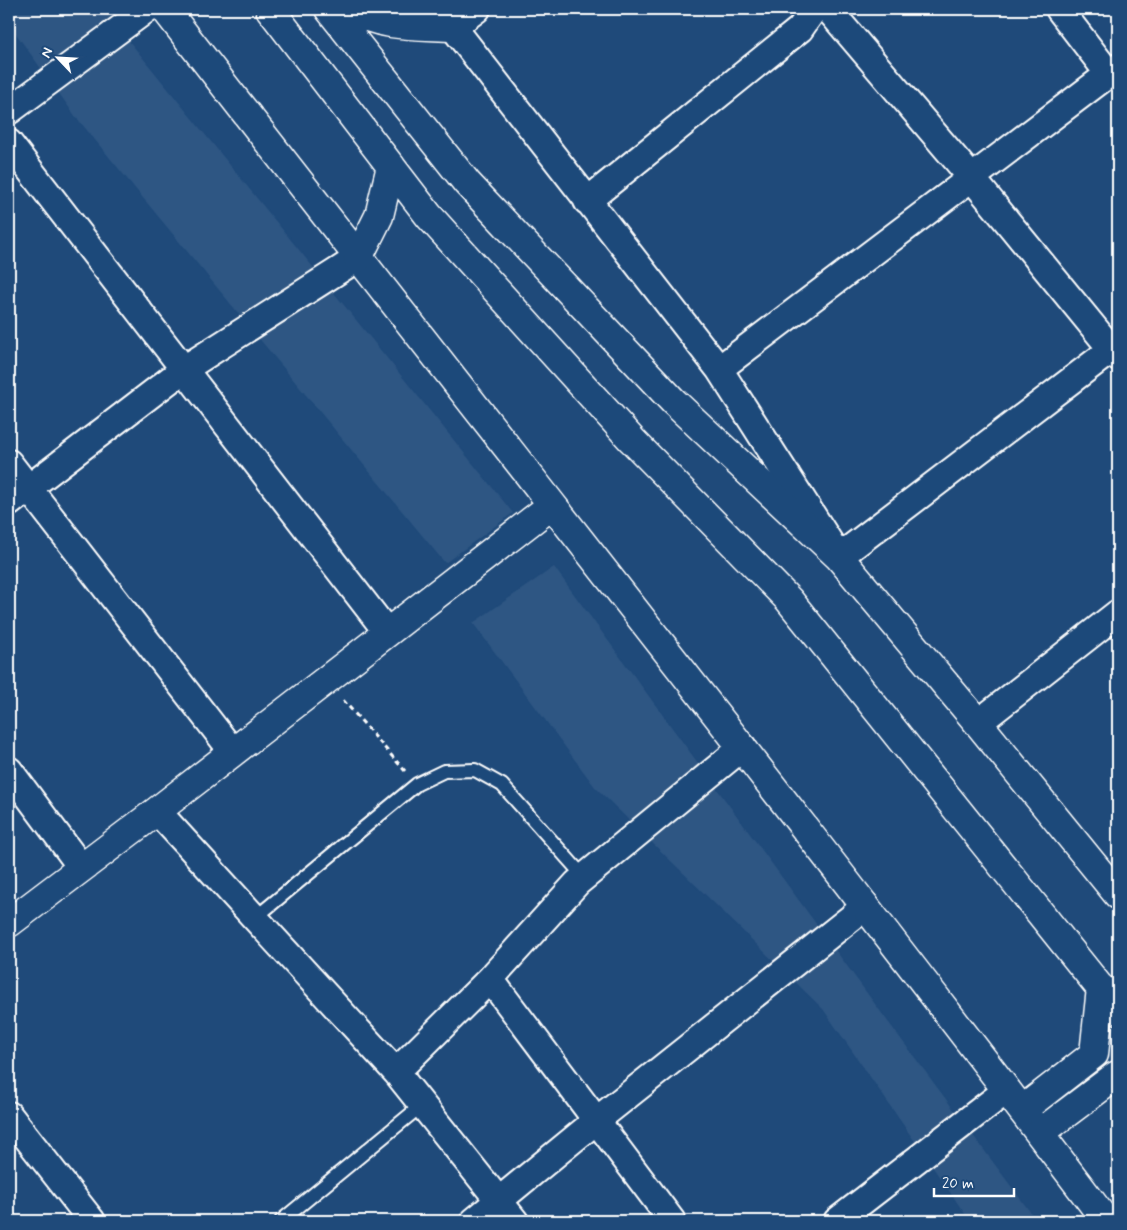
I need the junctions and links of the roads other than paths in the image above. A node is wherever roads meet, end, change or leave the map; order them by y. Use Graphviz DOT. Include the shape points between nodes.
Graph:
graph roads {
  1 [pos="147,9"];
  2 [pos="165,9"];
  3 [pos="270,9"];
  4 [pos="329,9"];
  5 [pos="352,9"];
  6 [pos="477,9"];
  7 [pos="814,9"];
  8 [pos="828,9"];
  9 [pos="1059,9"];
  10 [pos="446,18"];
  11 [pos="1114,70"];
  12 [pos="9,111"];
  13 [pos="9,143"];
  14 [pos="391,166"];
  15 [pos="971,178"];
  16 [pos="587,201"];
  17 [pos="358,258"];
  18 [pos="1114,354"];
  19 [pos="184,369"];
  20 [pos="719,369"];
  21 [pos="9,462"];
  22 [pos="18,495"];
  23 [pos="552,505"];
  24 [pos="839,557"];
  25 [pos="1118,613"];
  26 [pos="387,632"];
  27 [pos="978,723"];
  28 [pos="743,747"];
  29 [pos="233,752"];
  30 [pos="9,770"];
  31 [pos="157,811"];
  32 [pos="81,867"];
  33 [pos="584,877"];
  34 [pos="1116,889"];
  35 [pos="866,906"];
  36 [pos="255,918"];
  37 [pos="9,923"];
  38 [pos="490,978"];
  39 [pos="1101,988"];
  40 [pos="1118,1010"];
  41 [pos="396,1072"];
  42 [pos="1118,1075"];
  43 [pos="1015,1100"];
  44 [pos="422,1105"];
  45 [pos="9,1115"];
  46 [pos="597,1120"];
  47 [pos="1040,1133"];
  48 [pos="499,1201"];
  49 [pos="92,1221"];
  50 [pos="282,1221"];
  51 [pos="474,1221"];
  52 [pos="516,1221"];
  53 [pos="672,1221"];
  54 [pos="837,1221"];
  55 [pos="1106,1221"];
  1 -- 12 [label="street"];
  2 -- 17 [label="main road"];
  3 -- 14 [label="main road"];
  4 -- 24 [label="main road" via="466,183 674,402"];
  5 -- 10 [label="main road" via="379,21"];
  6 -- 10 [label="street"];
  7 -- 16 [label="street" via="800,29"];
  8 -- 15 [label="street"];
  9 -- 11 [label="street"];
  10 -- 16 [label="street"];
  11 -- 15 [label="street"];
  13 -- 19 [label="street"];
  14 -- 17 [label="main road" via="379,216"];
  14 -- 39 [label="main road" via="430,216 632,440 789,600"];
  15 -- 18 [label="street"];
  15 -- 20 [label="street"];
  16 -- 20 [label="street"];
  17 -- 19 [label="street"];
  17 -- 23 [label="main road"];
  18 -- 24 [label="street"];
  19 -- 22 [label="street"];
  19 -- 26 [label="street"];
  20 -- 24 [label="street"];
  21 -- 22 [label="street"];
  22 -- 29 [label="street"];
  23 -- 26 [label="main road"];
  23 -- 28 [label="main road"];
  24 -- 27 [label="main road"];
  25 -- 27 [label="street"];
  26 -- 29 [label="main road"];
  27 -- 34 [label="main road"];
  28 -- 33 [label="street"];
  28 -- 35 [label="main road"];
  29 -- 31 [label="main road"];
  30 -- 32 [label="street"];
  31 -- 32 [label="main road"];
  31 -- 36 [label="street"];
  32 -- 37 [label="main road"];
  33 -- 36 [label="lane" via="502,785 474,770 444,771 417,784"];
  33 -- 38 [label="street"];
  35 -- 43 [label="main road"];
  35 -- 46 [label="street"];
  36 -- 41 [label="street"];
  38 -- 41 [label="street"];
  38 -- 46 [label="street"];
  39 -- 40 [label="main road"];
  39 -- 43 [label="main road" via="1094,1054"];
  41 -- 44 [label="street"];
  42 -- 47 [label="main road"];
  43 -- 47 [label="main road"];
  43 -- 54 [label="street"];
  44 -- 48 [label="street"];
  44 -- 50 [label="lane"];
  45 -- 49 [label="street"];
  46 -- 48 [label="street"];
  46 -- 53 [label="street"];
  47 -- 55 [label="main road"];
  48 -- 51 [label="street"];
  48 -- 52 [label="street"];
}
